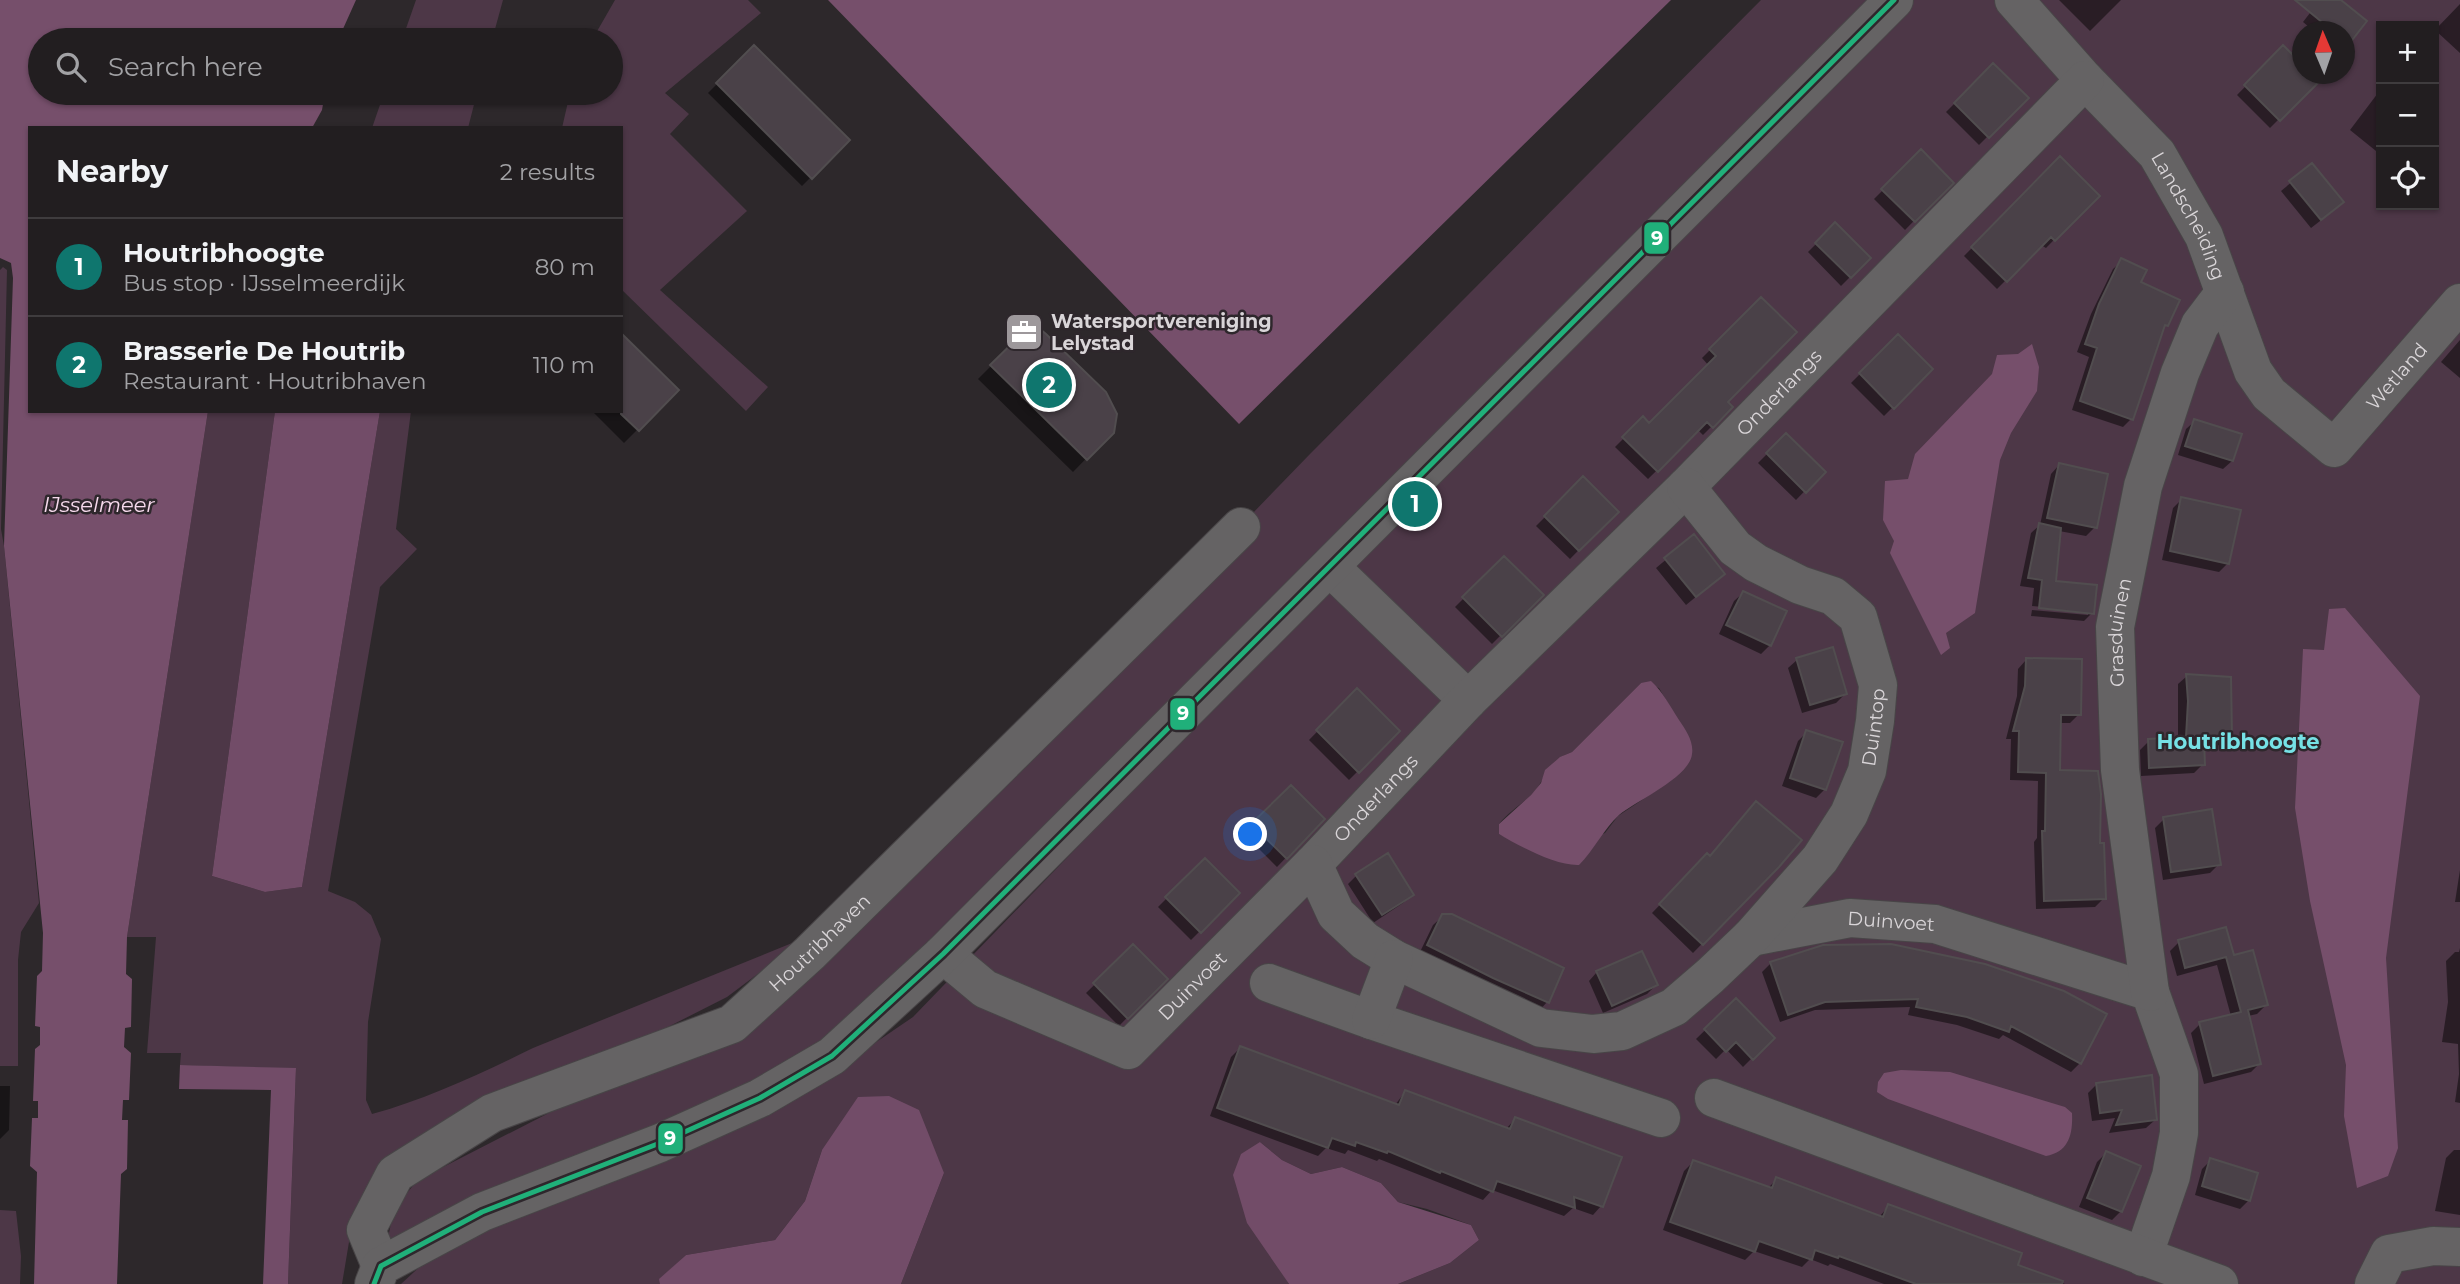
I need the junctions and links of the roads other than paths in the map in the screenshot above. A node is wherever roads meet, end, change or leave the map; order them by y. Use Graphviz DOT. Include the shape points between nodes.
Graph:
graph roads {
  1 [pos="1894,0"];
  2 [pos="2014,0"];
  3 [pos="2085,80"];
  4 [pos="2225,292"];
  5 [pos="2460,303"];
  6 [pos="2334,448"];
  7 [pos="1686,487"];
  8 [pos="1241,527"];
  9 [pos="1331,567"];
  10 [pos="1468,700"];
  11 [pos="1312,864"];
  12 [pos="1751,937"];
  13 [pos="943,954"];
  14 [pos="1394,959"];
  15 [pos="1269,983"];
  16 [pos="2150,992"];
  17 [pos="1371,1020"];
  18 [pos="1714,1098"];
  19 [pos="1661,1118"];
  20 [pos="2460,1247"];
  21 [pos="2143,1257"];
  22 [pos="377,1275"];
  23 [pos="2219,1284"];
  24 [pos="2374,1284"];
  1 -- 9 [label="street"];
  2 -- 3 [label="street, Landscheiding"];
  3 -- 4 [label="street, Landscheiding" via="2157,153 2204,236"];
  3 -- 7 [label="street, Onderlangs"];
  4 -- 6 [label="street, Landscheiding" via="2245,354 2269,394"];
  4 -- 16 [label="street, Grasduinen" via="2200,325 2179,373 2143,486 2115,627 2120,770"];
  5 -- 6 [label="street, Wetland"];
  7 -- 10 [label="street, Onderlangs"];
  7 -- 12 [label="street, Duintop" via="1735,548 1800,586 1833,596 1858,617 1878,685 1867,771 1849,814 1820,859"];
  8 -- 22 [label="street, Houtribhaven" via="733,1024 492,1113 395,1174 366,1230"];
  9 -- 10 [label="street"];
  9 -- 13 [label="street"];
  10 -- 11 [label="street, Onderlangs"];
  11 -- 13 [label="street, Duinvoet" via="1128,1050 985,989"];
  11 -- 14 [label="street" via="1336,914 1364,941"];
  12 -- 14 [label="street" via="1674,1007 1622,1031 1593,1034 1541,1028"];
  12 -- 16 [label="street, Duinvoet" via="1850,918 1935,924"];
  13 -- 22 [label="street" via="832,1056 760,1098 660,1143 482,1212"];
  14 -- 17 [label="street"];
  15 -- 17 [label="street"];
  16 -- 21 [label="street" via="2179,1074 2179,1133 2171,1177"];
  17 -- 19 [label="street"];
  18 -- 21 [label="street"];
  20 -- 24 [label="street" via="2389,1254"];
  21 -- 23 [label="street"];
}
